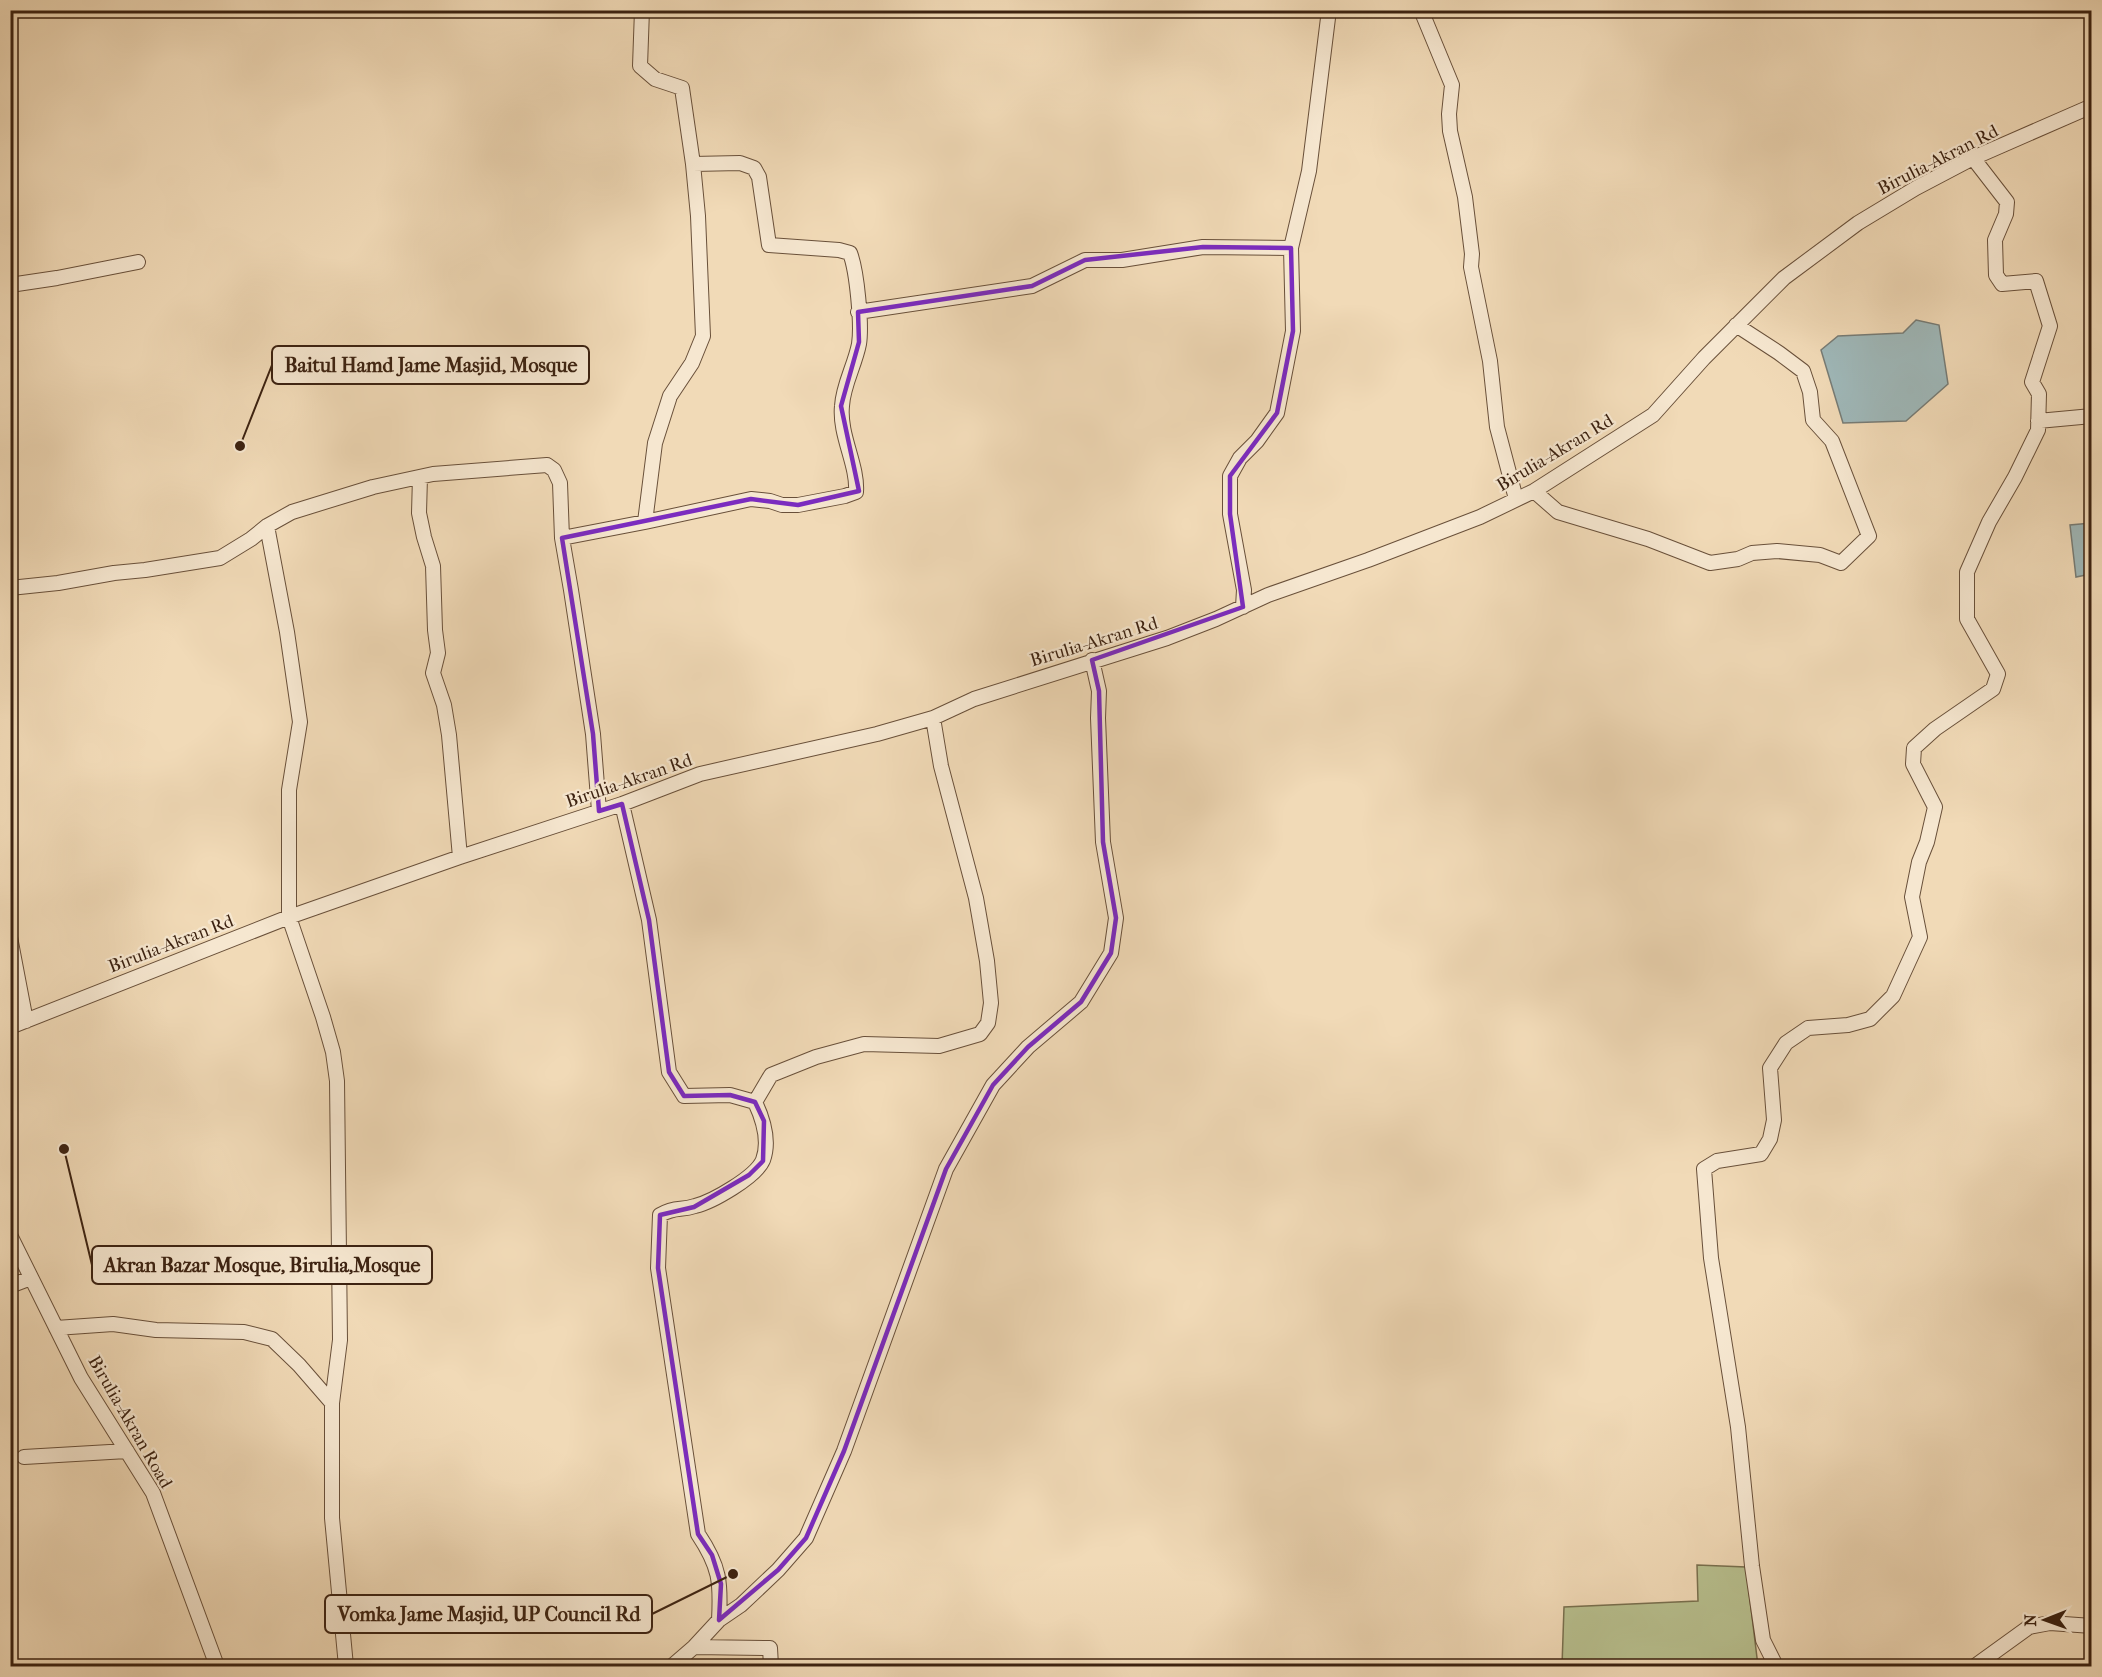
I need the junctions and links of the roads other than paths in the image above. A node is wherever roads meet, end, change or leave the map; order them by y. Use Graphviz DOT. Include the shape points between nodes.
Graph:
graph roads {
  1 [pos="642,10"];
  2 [pos="1329,10"];
  3 [pos="1421,10"];
  4 [pos="2091,106"];
  5 [pos="1973,158"];
  6 [pos="693,164"];
  7 [pos="1291,248"];
  8 [pos="138,262"];
  9 [pos="10,285"];
  10 [pos="858,312"];
  11 [pos="1736,325"];
  12 [pos="2091,416"];
  13 [pos="2038,421"];
  14 [pos="420,477"];
  15 [pos="1534,491"];
  16 [pos="1516,499"];
  17 [pos="645,522"];
  18 [pos="267,526"];
  19 [pos="561,538"];
  20 [pos="10,588"];
  21 [pos="1243,607"];
  22 [pos="1092,660"];
  23 [pos="933,718"];
  24 [pos="622,804"];
  25 [pos="599,811"];
  26 [pos="460,857"];
  27 [pos="289,917"];
  28 [pos="10,937"];
  29 [pos="26,1020"];
  30 [pos="10,1027"];
  31 [pos="755,1102"];
  32 [pos="10,1235"];
  33 [pos="31,1278"];
  34 [pos="10,1286"];
  35 [pos="56,1328"];
  36 [pos="332,1403"];
  37 [pos="127,1451"];
  38 [pos="24,1458"];
  39 [pos="719,1620"];
  40 [pos="2091,1626"];
  41 [pos="694,1647"];
  42 [pos="218,1666"];
  43 [pos="346,1666"];
  44 [pos="672,1666"];
  45 [pos="771,1666"];
  46 [pos="1776,1666"];
  47 [pos="1975,1666"];
  1 -- 6 [label="street" via="640,66 655,79 682,88"];
  2 -- 7 [label="street" via="1309,171"];
  3 -- 16 [label="street" via="1452,85 1450,131 1465,197 1471,267 1490,361 1497,427"];
  4 -- 5 [label="street, Birulia-Akran Rd"];
  5 -- 11 [label="street, Birulia-Akran Rd" via="1858,223 1784,278"];
  5 -- 13 [label="street" via="2007,202 1995,240 1996,274 2002,284 2036,281 2050,326 2032,382 2039,394"];
  6 -- 10 [label="street" via="740,163 754,168 759,177 769,245 850,253"];
  6 -- 17 [label="street" via="703,336 692,363 670,396 655,443"];
  7 -- 10 [label="street" via="1203,247 1122,260 1085,261 1032,286"];
  7 -- 21 [label="street" via="1293,331 1277,413 1230,476 1230,514 1244,590"];
  8 -- 9 [label="street"];
  10 -- 17 [label="street" via="859,342 842,406 856,492 798,505 751,499"];
  11 -- 15 [label="street, Birulia-Akran Rd" via="1653,415"];
  11 -- 15 [label="street" via="1803,371 1813,420 1832,441 1869,536 1841,563 1820,555 1777,551 1710,563 1648,539 1558,512"];
  12 -- 13 [label="street"];
  13 -- 46 [label="street" via="2038,430 1967,572 1967,619 1998,674 1993,689 1914,748 1913,764 1935,807 1912,897 1920,937 1893,996 1870,1019 1808,1028 1785,1043 1770,1068 1774,1120 1761,1154 1717,1161 1704,1169 1711,1258 1738,1427 1762,1640"];
  14 -- 18 [label="street" via="317,503"];
  14 -- 19 [label="street" via="547,465 560,483"];
  14 -- 26 [label="street" via="419,513 434,566 438,653 434,673 449,735"];
  15 -- 16 [label="street, Birulia-Akran Rd"];
  16 -- 21 [label="street, Birulia-Akran Rd" via="1449,530"];
  17 -- 19 [label="street"];
  18 -- 20 [label="street" via="220,558"];
  18 -- 27 [label="street" via="300,722 289,790"];
  19 -- 25 [label="street" via="593,734"];
  21 -- 22 [label="street, Birulia-Akran Rd" via="1167,638"];
  22 -- 23 [label="street, Birulia-Akran Rd" via="974,699"];
  22 -- 39 [label="street" via="1099,691 1103,842 1116,918 1111,953 1081,1002 1028,1047 993,1085 946,1169 844,1451 806,1538 741,1605"];
  23 -- 24 [label="street, Birulia-Akran Rd" via="877,735 700,774"];
  23 -- 31 [label="street" via="940,766 976,898 989,982 988,1023 980,1034 939,1046 864,1044 816,1057 771,1075"];
  24 -- 25 [label="street, Birulia-Akran Rd"];
  24 -- 31 [label="street" via="649,920 669,1072 684,1096 730,1095"];
  25 -- 26 [label="street, Birulia-Akran Rd"];
  26 -- 27 [label="street, Birulia-Akran Rd"];
  27 -- 29 [label="street, Birulia-Akran Rd"];
  27 -- 36 [label="street" via="326,1026 337,1082 340,1340"];
  28 -- 29 [label="street"];
  29 -- 30 [label="street, Birulia-Akran Rd"];
  31 -- 39 [label="street" via="764,1121 762,1161 726,1192 694,1207 671,1209 660,1215 658,1268 698,1534 712,1555 721,1584"];
  32 -- 33 [label="street, Birulia-Akran Road"];
  33 -- 34 [label="street"];
  33 -- 35 [label="street, Birulia-Akran Road"];
  35 -- 36 [label="street" via="113,1324 156,1330 244,1332 272,1339"];
  35 -- 37 [label="street, Birulia-Akran Road" via="81,1378"];
  36 -- 43 [label="street" via="332,1518"];
  37 -- 38 [label="street"];
  37 -- 42 [label="street, Birulia-Akran Road" via="153,1493"];
  39 -- 41 [label="street"];
  40 -- 47 [label="street" via="2050,1623 2029,1627"];
  41 -- 44 [label="street"];
  41 -- 45 [label="street" via="770,1648"];
}
